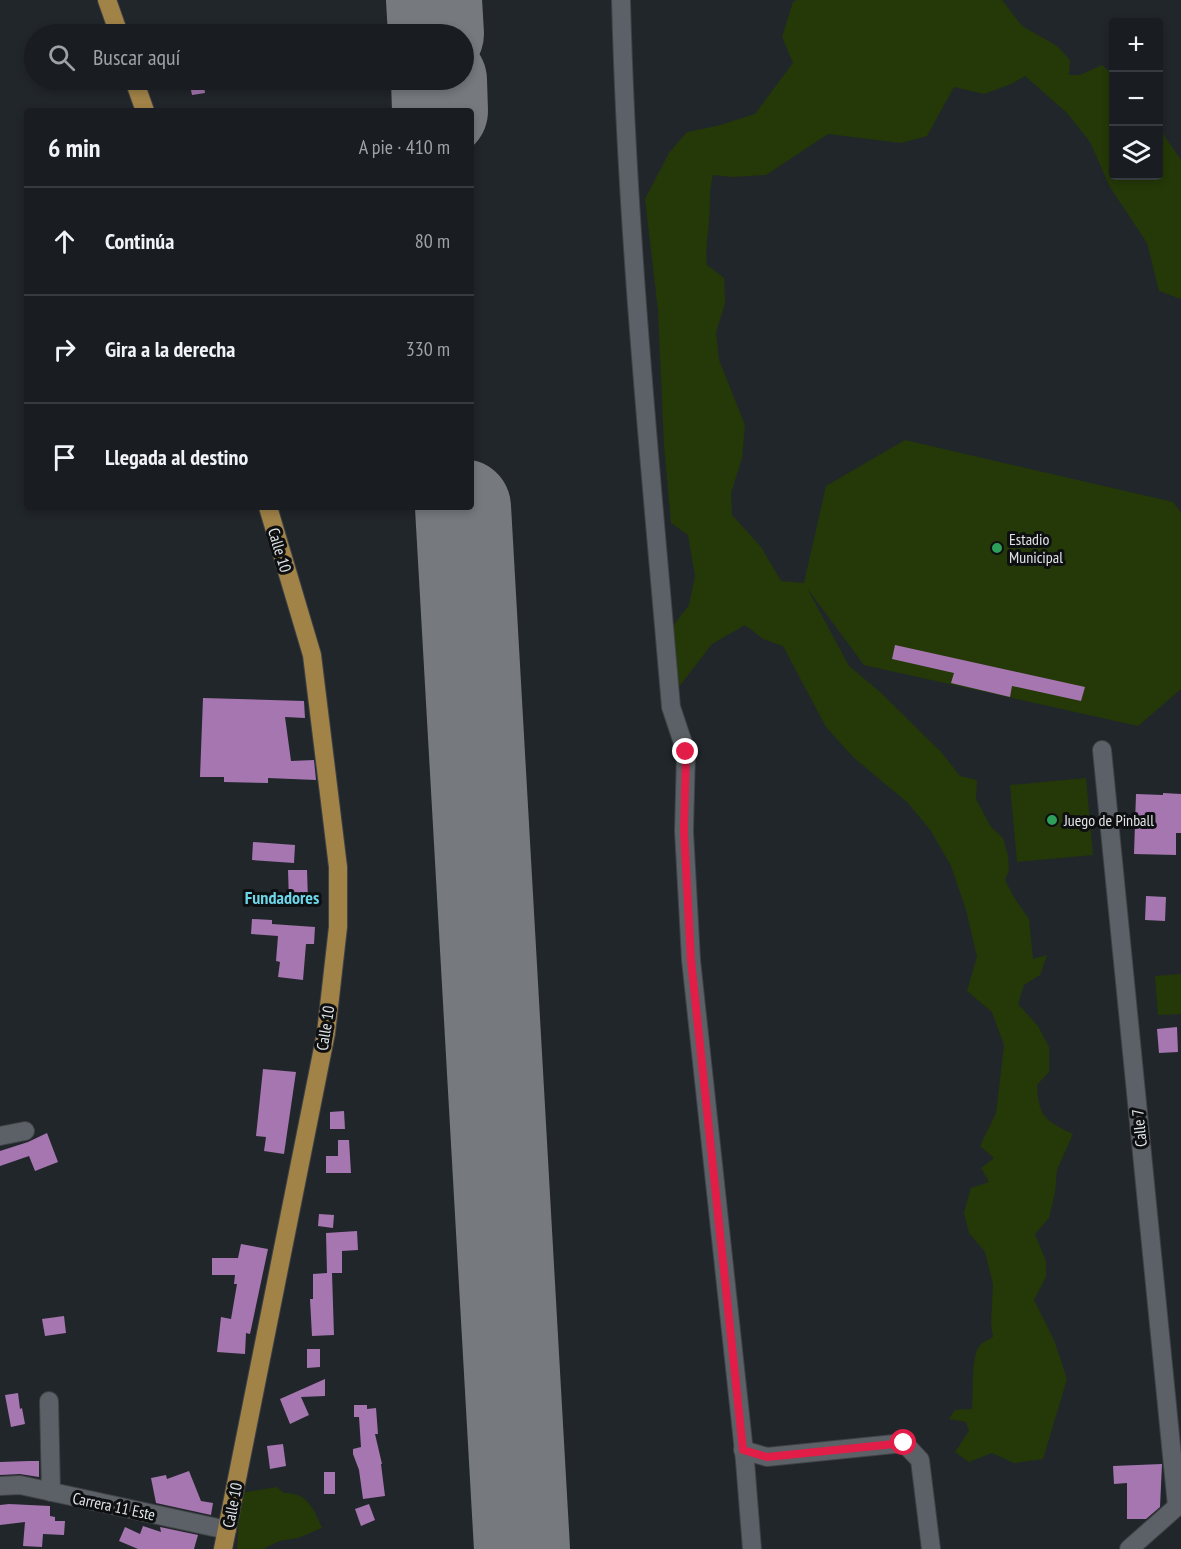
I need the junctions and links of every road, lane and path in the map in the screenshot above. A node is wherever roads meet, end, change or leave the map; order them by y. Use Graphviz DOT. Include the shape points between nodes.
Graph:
graph roads {
  1 [pos="107,0"];
  2 [pos="621,0"];
  3 [pos="115,24"];
  4 [pos="138,90"];
  5 [pos="144,108"];
  6 [pos="269,510"];
  7 [pos="1101,750"];
  8 [pos="25,1131"];
  9 [pos="0,1136"];
  10 [pos="49,1401"];
  11 [pos="743,1450"];
  12 [pos="0,1486"];
  13 [pos="51,1492"];
  14 [pos="1179,1505"];
  15 [pos="227,1530"];
  16 [pos="224,1549"];
  17 [pos="752,1549"];
  18 [pos="932,1549"];
  19 [pos="1129,1549"];
  1 -- 3 [label="main road"];
  2 -- 11 [label="street" via="637,301 671,707 686,752 684,831 691,960"];
  4 -- 5 [label="main road"];
  6 -- 15 [label="main road, Calle 10" via="312,655 338,867 339,927 326,1033"];
  7 -- 14 [label="street, Calle 7"];
  8 -- 9 [label="street"];
  10 -- 13 [label="street"];
  11 -- 17 [label="street"];
  11 -- 18 [label="street" via="767,1457 904,1443 920,1460"];
  12 -- 13 [label="street, Carrera 11 Este" via="20,1485"];
  13 -- 15 [label="street, Carrera 11 Este"];
  14 -- 19 [label="street"];
  15 -- 16 [label="main road, Calle 10"];
}
